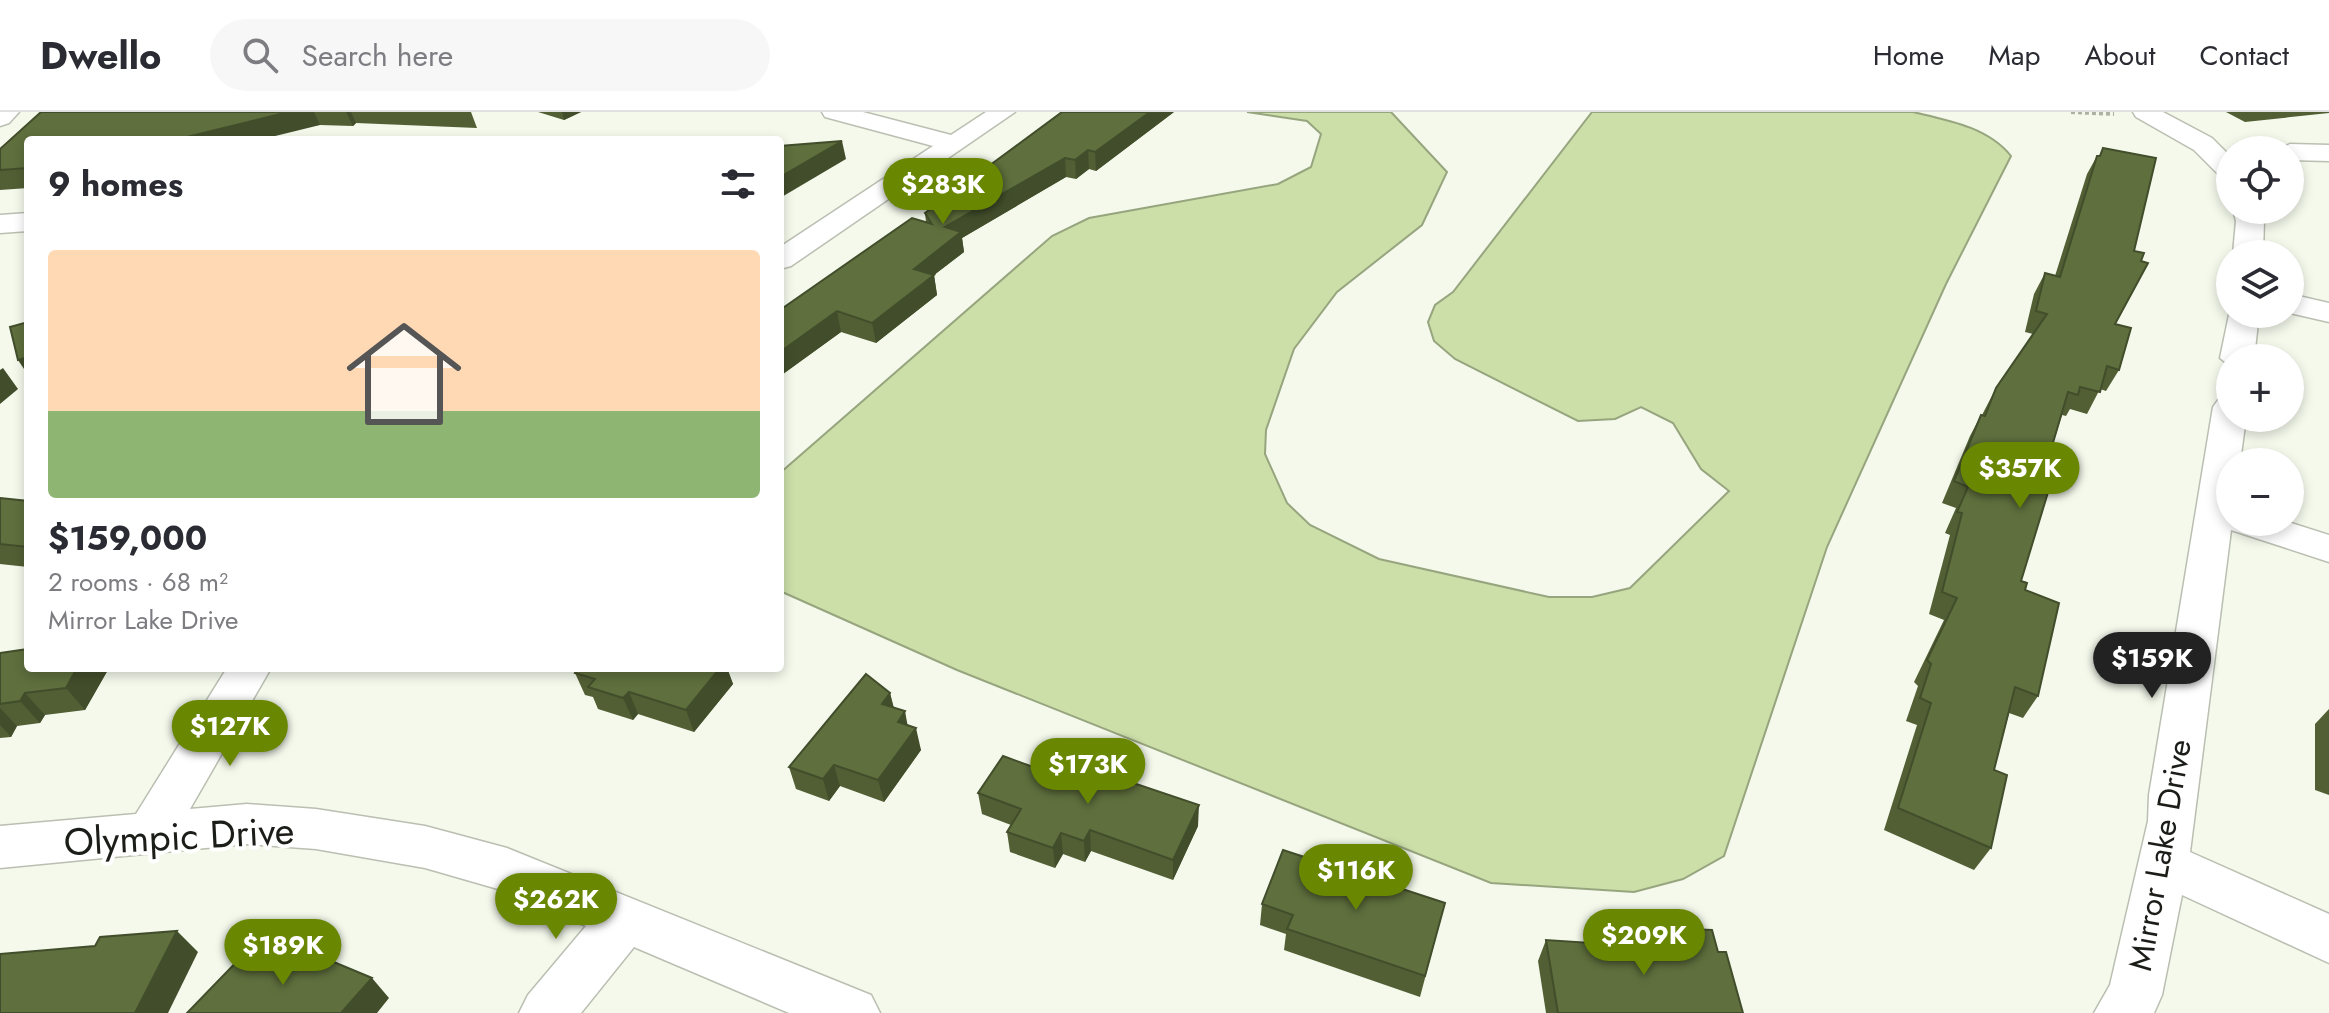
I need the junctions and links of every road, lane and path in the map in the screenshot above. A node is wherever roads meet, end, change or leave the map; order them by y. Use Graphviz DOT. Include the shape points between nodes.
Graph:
graph roads {
  1 [pos="7,112"];
  2 [pos="834,112"];
  3 [pos="1003,112"];
  4 [pos="2071,112"];
  5 [pos="2136,113"];
  6 [pos="0,118"];
  7 [pos="954,144"];
  8 [pos="2304,152"];
  9 [pos="2216,153"];
  10 [pos="2329,153"];
  11 [pos="24,222"];
  12 [pos="0,224"];
  13 [pos="784,257"];
  14 [pos="2304,307"];
  15 [pos="2329,313"];
  16 [pos="2227,536"];
  17 [pos="2289,536"];
  18 [pos="2329,549"];
  19 [pos="247,672"];
  20 [pos="151,832"];
  21 [pos="0,847"];
  22 [pos="2163,863"];
  23 [pos="625,918"];
  24 [pos="2329,939"];
  25 [pos="547,1013"];
  26 [pos="852,1013"];
  27 [pos="2122,1013"];
  1 -- 6 [label="street"];
  2 -- 7 [label="street"];
  3 -- 7 [label="street"];
  4 -- 5 [label="path"];
  5 -- 9 [label="street"];
  7 -- 13 [label="street"];
  8 -- 10 [label="street"];
  11 -- 12 [label="street"];
  14 -- 15 [label="street"];
  16 -- 22 [label="street, Mirror Lake Drive"];
  17 -- 18 [label="street"];
  19 -- 20 [label="street"];
  20 -- 21 [label="street, Olympic Drive"];
  20 -- 23 [label="street, Olympic Drive" via="247,824 425,847 507,870"];
  22 -- 24 [label="street"];
  22 -- 27 [label="street, Mirror Lake Drive" via="2135,995"];
  23 -- 25 [label="street"];
  23 -- 26 [label="street, Olympic Drive"];
}
